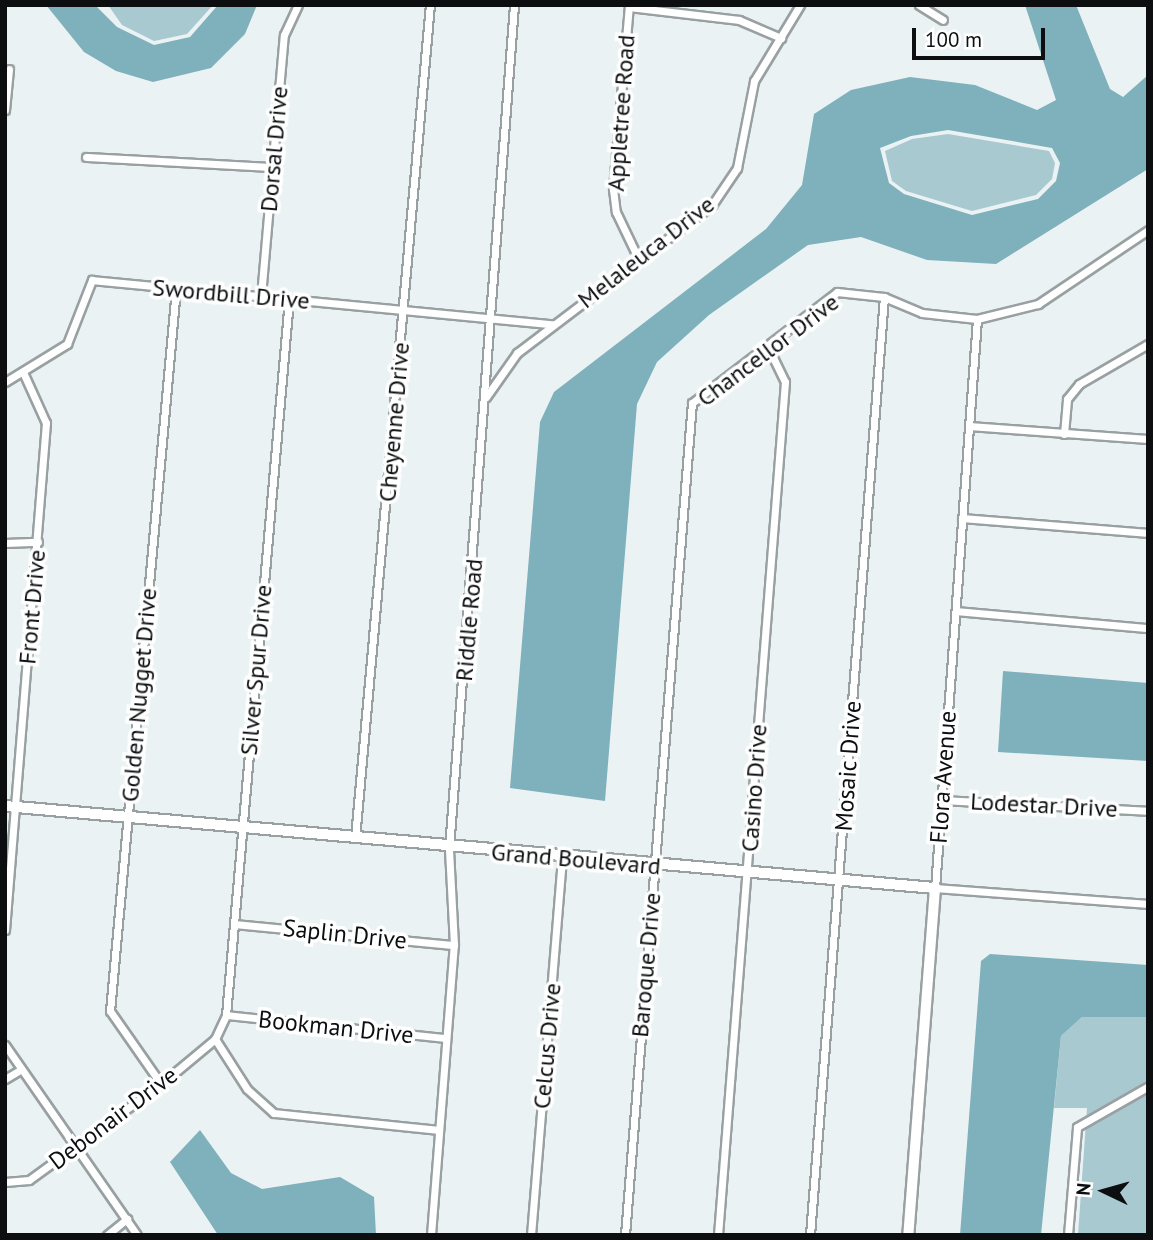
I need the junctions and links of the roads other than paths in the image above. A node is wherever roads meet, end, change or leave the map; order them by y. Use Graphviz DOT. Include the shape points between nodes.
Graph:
graph roads {
  1 [pos="298,5"];
  2 [pos="430,5"];
  3 [pos="514,5"];
  4 [pos="800,5"];
  5 [pos="919,5"];
  6 [pos="629,6"];
  7 [pos="943,20"];
  8 [pos="781,38"];
  9 [pos="9,69"];
  10 [pos="5,110"];
  11 [pos="86,157"];
  12 [pos="272,167"];
  13 [pos="1148,230"];
  14 [pos="638,258"];
  15 [pos="176,289"];
  16 [pos="261,296"];
  17 [pos="884,298"];
  18 [pos="289,299"];
  19 [pos="404,311"];
  20 [pos="492,317"];
  21 [pos="977,319"];
  22 [pos="553,324"];
  23 [pos="1148,344"];
  24 [pos="767,345"];
  25 [pos="23,372"];
  26 [pos="5,382"];
  27 [pos="486,398"];
  28 [pos="969,426"];
  29 [pos="1064,434"];
  30 [pos="1148,439"];
  31 [pos="683,486"];
  32 [pos="962,518"];
  33 [pos="1148,533"];
  34 [pos="38,542"];
  35 [pos="5,543"];
  36 [pos="956,611"];
  37 [pos="1148,628"];
  38 [pos="940,800"];
  39 [pos="11,806"];
  40 [pos="1148,811"];
  41 [pos="128,816"];
  42 [pos="242,827"];
  43 [pos="355,839"];
  44 [pos="449,848"];
  45 [pos="562,858"];
  46 [pos="654,866"];
  47 [pos="748,872"];
  48 [pos="839,879"];
  49 [pos="935,888"];
  50 [pos="1148,904"];
  51 [pos="235,924"];
  52 [pos="5,930"];
  53 [pos="454,945"];
  54 [pos="226,1015"];
  55 [pos="445,1038"];
  56 [pos="215,1039"];
  57 [pos="5,1045"];
  58 [pos="20,1070"];
  59 [pos="5,1079"];
  60 [pos="161,1084"];
  61 [pos="1147,1087"];
  62 [pos="438,1130"];
  63 [pos="76,1147"];
  64 [pos="5,1182"];
  65 [pos="127,1219"];
  66 [pos="107,1235"];
  67 [pos="137,1235"];
  68 [pos="431,1235"];
  69 [pos="531,1235"];
  70 [pos="625,1235"];
  71 [pos="718,1235"];
  72 [pos="810,1235"];
  73 [pos="908,1235"];
  74 [pos="1068,1235"];
  1 -- 12 [label="street, Dorsal Drive" via="284,35"];
  2 -- 19 [label="street, Cheyenne Drive"];
  3 -- 20 [label="street, Riddle Road"];
  4 -- 8 [label="street, Melaleuca Drive"];
  5 -- 7 [label="street"];
  6 -- 8 [label="street" via="739,20"];
  6 -- 14 [label="street, Appletree Road" via="613,189 616,212"];
  8 -- 14 [label="street, Melaleuca Drive" via="754,81 737,169 712,205"];
  9 -- 10 [label="street"];
  11 -- 12 [label="street"];
  12 -- 16 [label="street, Dorsal Drive"];
  13 -- 21 [label="street, Chancellor Drive" via="1038,304"];
  14 -- 22 [label="street, Melaleuca Drive"];
  15 -- 16 [label="street, Swordbill Drive"];
  15 -- 25 [label="street, Swordbill Drive" via="92,279 66,344"];
  15 -- 41 [label="street, Golden Nugget Drive"];
  16 -- 18 [label="street, Swordbill Drive"];
  17 -- 21 [label="street, Chancellor Drive" via="922,313"];
  17 -- 24 [label="street, Chancellor Drive" via="838,292"];
  17 -- 48 [label="street, Mosaic Drive"];
  18 -- 19 [label="street, Swordbill Drive"];
  18 -- 42 [label="street, Silver Spur Drive"];
  19 -- 20 [label="street, Swordbill Drive"];
  19 -- 43 [label="street, Cheyenne Drive"];
  20 -- 22 [label="street, Swordbill Drive"];
  20 -- 27 [label="street, Riddle Road"];
  21 -- 28 [label="street, Flora Avenue"];
  22 -- 27 [label="street, Melaleuca Drive" via="517,353"];
  23 -- 29 [label="street" via="1079,384 1067,399"];
  24 -- 31 [label="street, Chancellor Drive" via="692,403"];
  24 -- 47 [label="street, Casino Drive" via="785,382"];
  25 -- 26 [label="street"];
  25 -- 34 [label="street, Front Drive" via="46,423"];
  27 -- 44 [label="street, Riddle Road"];
  28 -- 29 [label="street"];
  28 -- 32 [label="street, Flora Avenue"];
  29 -- 30 [label="street"];
  31 -- 46 [label="street, Baroque Drive"];
  32 -- 33 [label="street"];
  32 -- 36 [label="street, Flora Avenue"];
  34 -- 35 [label="street"];
  34 -- 39 [label="street, Front Drive"];
  36 -- 37 [label="street"];
  36 -- 38 [label="street, Flora Avenue"];
  38 -- 40 [label="street, Lodestar Drive"];
  38 -- 49 [label="street, Flora Avenue"];
  39 -- 41 [label="street, Grand Boulevard"];
  39 -- 52 [label="street, Front Drive"];
  41 -- 42 [label="street, Grand Boulevard"];
  41 -- 60 [label="street, Golden Nugget Drive" via="110,1011"];
  42 -- 43 [label="street, Grand Boulevard"];
  42 -- 51 [label="street, Silver Spur Drive"];
  43 -- 44 [label="street, Grand Boulevard"];
  44 -- 45 [label="street, Grand Boulevard"];
  44 -- 53 [label="street, Riddle Road"];
  45 -- 46 [label="street, Grand Boulevard"];
  45 -- 69 [label="street, Celcus Drive"];
  46 -- 47 [label="street, Grand Boulevard"];
  46 -- 70 [label="street, Baroque Drive"];
  47 -- 48 [label="street, Grand Boulevard"];
  47 -- 71 [label="street, Casino Drive"];
  48 -- 49 [label="street, Grand Boulevard"];
  48 -- 72 [label="street, Mosaic Drive"];
  49 -- 50 [label="street, Grand Boulevard"];
  49 -- 73 [label="street, Flora Avenue"];
  51 -- 53 [label="street, Saplin Drive"];
  51 -- 54 [label="street, Silver Spur Drive"];
  53 -- 55 [label="street, Riddle Road"];
  54 -- 55 [label="street, Bookman Drive"];
  54 -- 56 [label="street, Silver Spur Drive"];
  55 -- 62 [label="street, Riddle Road"];
  56 -- 60 [label="street, Debonair Drive"];
  56 -- 62 [label="street" via="247,1089 274,1113"];
  57 -- 58 [label="street"];
  58 -- 59 [label="street"];
  58 -- 63 [label="street"];
  60 -- 63 [label="street, Debonair Drive"];
  61 -- 74 [label="street" via="1077,1128"];
  62 -- 68 [label="street, Riddle Road"];
  63 -- 64 [label="street, Debonair Drive" via="29,1180"];
  63 -- 65 [label="street"];
  65 -- 66 [label="street"];
  65 -- 67 [label="street"];
}
